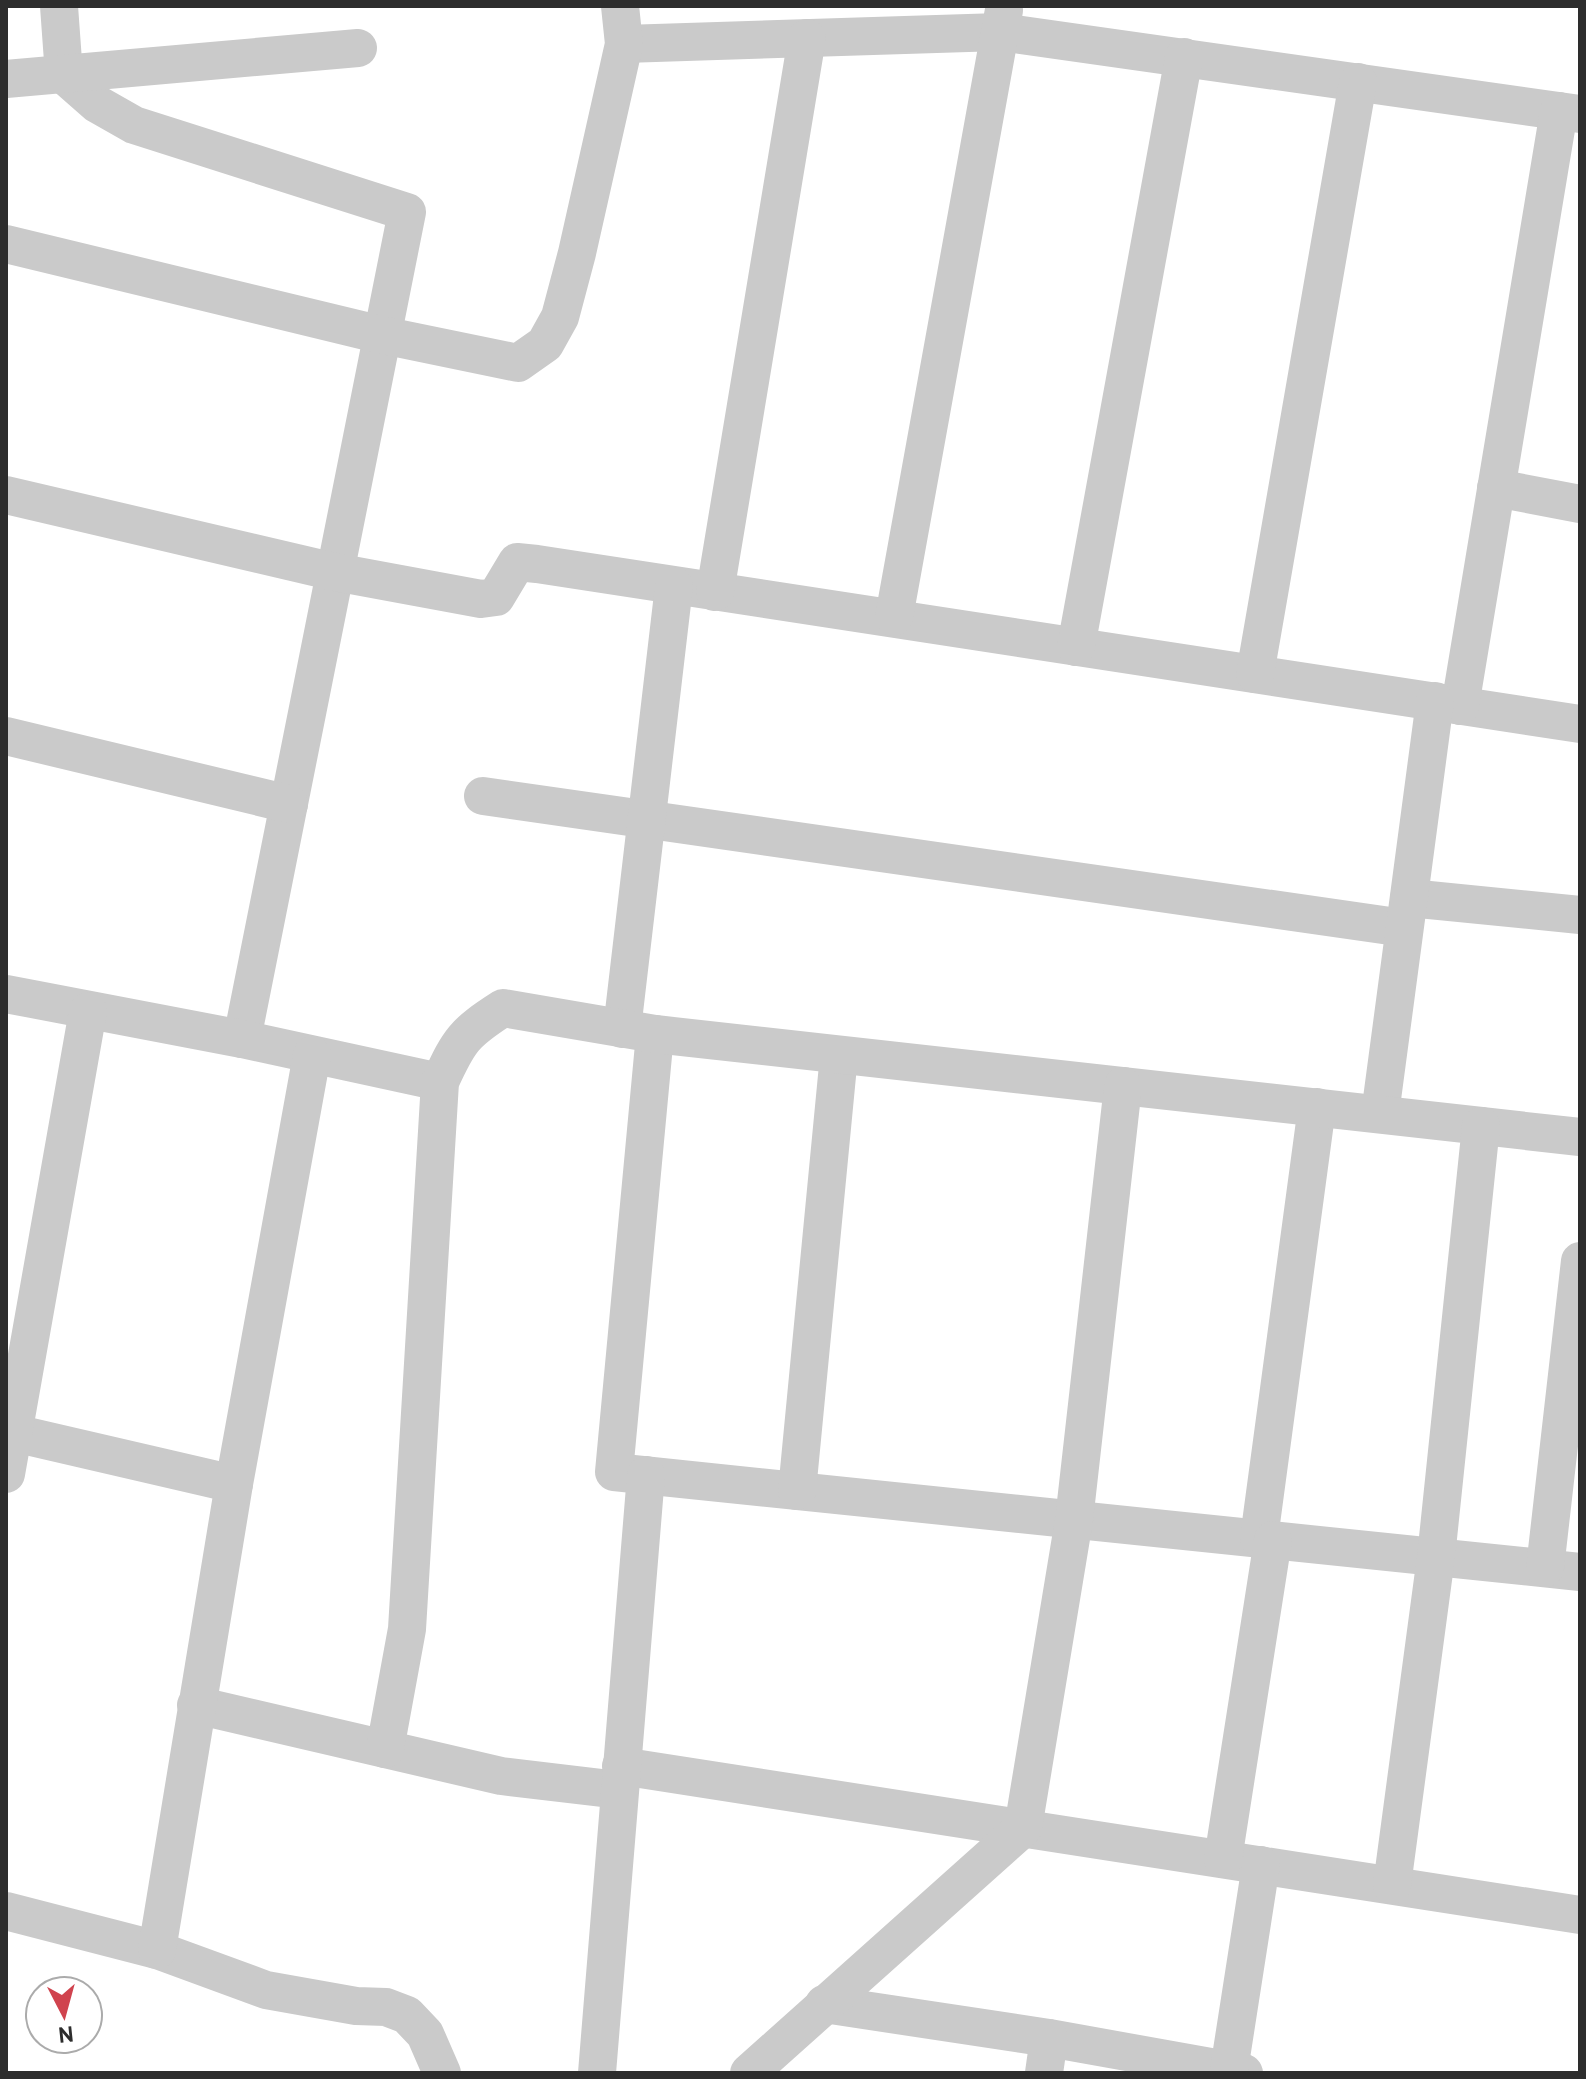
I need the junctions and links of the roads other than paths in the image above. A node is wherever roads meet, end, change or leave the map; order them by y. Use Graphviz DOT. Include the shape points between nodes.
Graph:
graph roads {
  1 [pos="59,6"];
  2 [pos="620,6"];
  3 [pos="1002,19"];
  4 [pos="807,38"];
  5 [pos="624,44"];
  6 [pos="358,48"];
  7 [pos="1184,57"];
  8 [pos="64,75"];
  9 [pos="6,79"];
  10 [pos="1358,82"];
  11 [pos="1569,112"];
  12 [pos="6,244"];
  13 [pos="382,335"];
  14 [pos="1496,488"];
  15 [pos="6,495"];
  16 [pos="1580,504"];
  17 [pos="335,572"];
  18 [pos="674,586"];
  19 [pos="715,592"];
  20 [pos="894,617"];
  21 [pos="1076,647"];
  22 [pos="1255,674"];
  23 [pos="1447,704"];
  24 [pos="1580,724"];
  25 [pos="6,736"];
  26 [pos="483,796"];
  27 [pos="289,804"];
  28 [pos="647,820"];
  29 [pos="1406,913"];
  30 [pos="1580,915"];
  31 [pos="6,994"];
  32 [pos="88,1011"];
  33 [pos="638,1032"];
  34 [pos="242,1039"];
  35 [pos="312,1055"];
  36 [pos="839,1055"];
  37 [pos="440,1082"];
  38 [pos="1123,1086"];
  39 [pos="1317,1107"];
  40 [pos="1380,1114"];
  41 [pos="1481,1126"];
  42 [pos="1580,1137"];
  43 [pos="1580,1261"];
  44 [pos="14,1433"];
  45 [pos="6,1474"];
  46 [pos="646,1475"];
  47 [pos="234,1484"];
  48 [pos="797,1491"];
  49 [pos="1074,1520"];
  50 [pos="1266,1539"];
  51 [pos="1436,1557"];
  52 [pos="1562,1570"];
  53 [pos="196,1705"];
  54 [pos="385,1749"];
  55 [pos="620,1778"];
  56 [pos="1023,1828"];
  57 [pos="1223,1859"];
  58 [pos="1261,1865"];
  59 [pos="1392,1885"];
  60 [pos="6,1911"];
  61 [pos="1580,1915"];
  62 [pos="157,1950"];
  63 [pos="824,2004"];
  64 [pos="1046,2055"];
  65 [pos="1236,2072"];
  66 [pos="442,2073"];
  67 [pos="597,2073"];
  68 [pos="749,2073"];
  1 -- 8 [label="street"];
  2 -- 5 [label="street"];
  3 -- 4 [label="street"];
  3 -- 7 [label="street"];
  3 -- 20 [label="street"];
  4 -- 5 [label="street"];
  4 -- 19 [label="street"];
  5 -- 13 [label="street" via="577,253 560,317 545,344 518,363"];
  6 -- 8 [label="street"];
  7 -- 10 [label="street"];
  7 -- 21 [label="street"];
  8 -- 9 [label="street"];
  8 -- 13 [label="street" via="97,104 134,125 407,212"];
  10 -- 11 [label="street"];
  10 -- 22 [label="street"];
  11 -- 14 [label="street"];
  12 -- 13 [label="street"];
  13 -- 17 [label="street"];
  14 -- 16 [label="street"];
  14 -- 23 [label="street"];
  15 -- 17 [label="street"];
  17 -- 18 [label="street" via="481,599 496,597 517,562"];
  17 -- 27 [label="street"];
  18 -- 19 [label="street"];
  18 -- 28 [label="street"];
  19 -- 20 [label="street"];
  20 -- 21 [label="street"];
  21 -- 22 [label="street"];
  22 -- 23 [label="street"];
  23 -- 24 [label="street"];
  23 -- 29 [label="street"];
  25 -- 27 [label="street"];
  26 -- 28 [label="street"];
  27 -- 34 [label="street"];
  28 -- 29 [label="street"];
  28 -- 33 [label="street"];
  29 -- 30 [label="street"];
  29 -- 40 [label="street"];
  31 -- 32 [label="street"];
  32 -- 34 [label="street"];
  32 -- 44 [label="street"];
  33 -- 36 [label="street"];
  33 -- 37 [label="street" via="503,1008 457,1045"];
  33 -- 46 [label="street" via="614,1472"];
  34 -- 35 [label="street"];
  35 -- 37 [label="street"];
  35 -- 47 [label="street"];
  36 -- 38 [label="street"];
  36 -- 48 [label="street"];
  37 -- 54 [label="street" via="407,1629"];
  38 -- 39 [label="street"];
  38 -- 49 [label="street"];
  39 -- 40 [label="street"];
  39 -- 50 [label="street"];
  40 -- 41 [label="street"];
  41 -- 42 [label="street"];
  41 -- 51 [label="street"];
  43 -- 52 [label="street"];
  44 -- 45 [label="street"];
  44 -- 47 [label="street"];
  46 -- 48 [label="street"];
  46 -- 55 [label="street"];
  47 -- 53 [label="street"];
  48 -- 49 [label="street"];
  49 -- 50 [label="street"];
  49 -- 56 [label="street"];
  50 -- 51 [label="street"];
  50 -- 57 [label="street"];
  51 -- 52 [label="street"];
  51 -- 59 [label="street"];
  53 -- 54 [label="street"];
  53 -- 62 [label="street"];
  54 -- 55 [label="street" via="501,1776"];
  55 -- 56 [label="street"];
  55 -- 67 [label="street"];
  56 -- 57 [label="street"];
  56 -- 63 [label="street"];
  57 -- 58 [label="street"];
  58 -- 59 [label="street"];
  58 -- 65 [label="street"];
  59 -- 61 [label="street"];
  60 -- 62 [label="street"];
  62 -- 66 [label="street" via="266,1990 386,2007 407,2015 425,2034"];
  63 -- 64 [label="street"];
  63 -- 68 [label="street"];
  64 -- 65 [label="street"];
}
